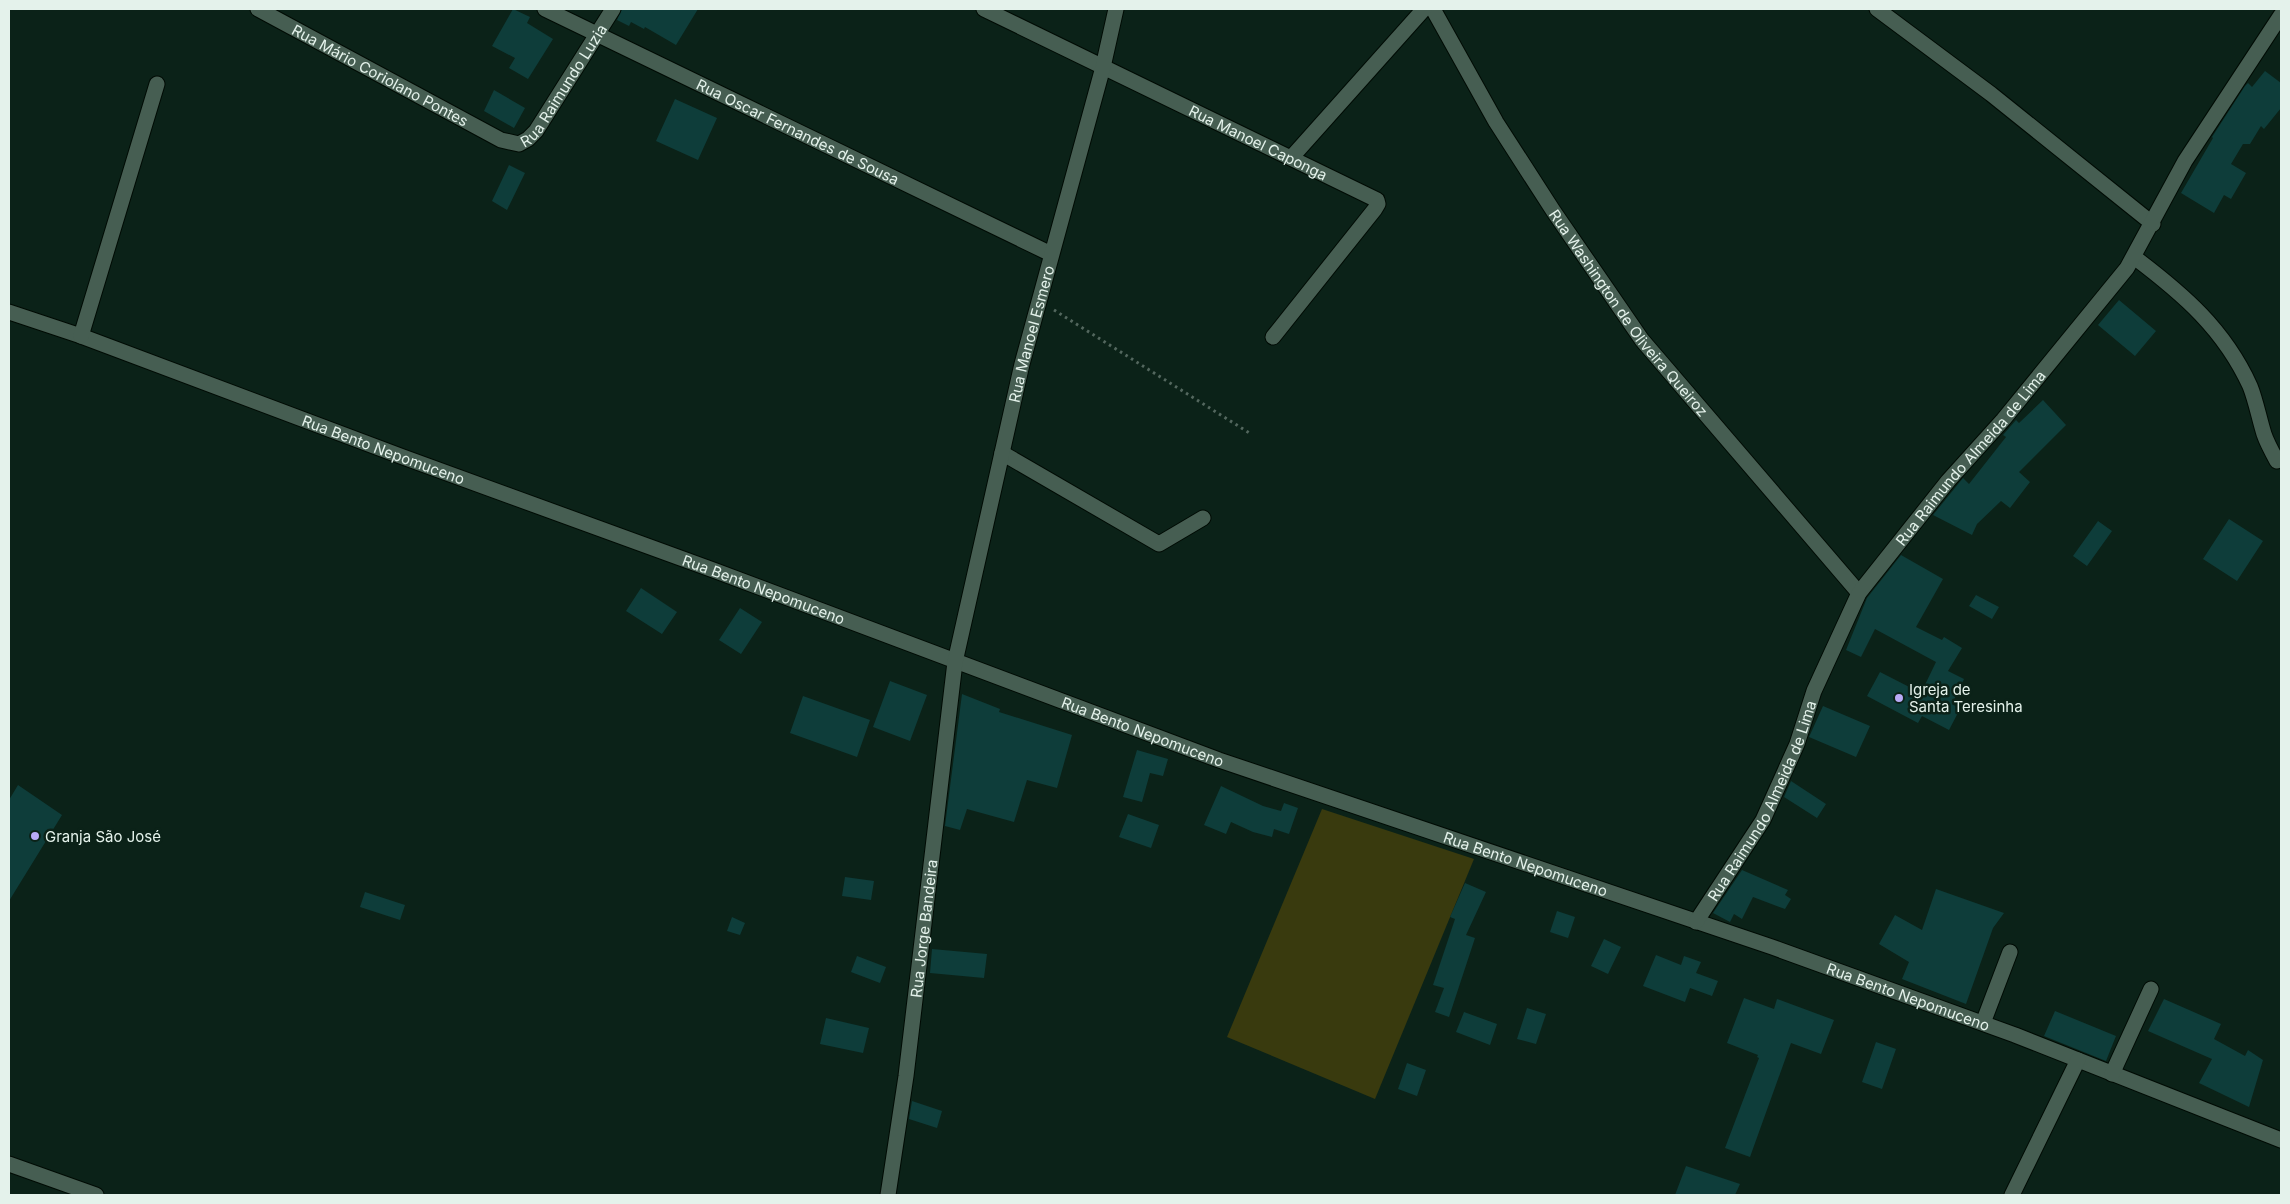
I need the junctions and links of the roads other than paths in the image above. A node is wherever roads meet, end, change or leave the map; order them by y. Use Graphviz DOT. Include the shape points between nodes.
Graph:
graph roads {
  1 [pos="258,9"];
  2 [pos="545,9"];
  3 [pos="612,9"];
  4 [pos="984,9"];
  5 [pos="1116,9"];
  6 [pos="1424,9"];
  7 [pos="1433,9"];
  8 [pos="1876,9"];
  9 [pos="2281,15"];
  10 [pos="596,34"];
  11 [pos="1103,67"];
  12 [pos="157,84"];
  13 [pos="502,140"];
  14 [pos="1292,158"];
  15 [pos="2152,224"];
  16 [pos="1051,254"];
  17 [pos="2134,257"];
  18 [pos="9,312"];
  19 [pos="81,336"];
  20 [pos="1273,337"];
  21 [pos="1002,453"];
  22 [pos="2277,461"];
  23 [pos="1203,518"];
  24 [pos="1858,593"];
  25 [pos="955,662"];
  26 [pos="1696,922"];
  27 [pos="2010,952"];
  28 [pos="2150,989"];
  29 [pos="1983,1023"];
  30 [pos="2078,1060"];
  31 [pos="2112,1074"];
  32 [pos="2281,1140"];
  33 [pos="9,1164"];
  34 [pos="96,1195"];
  35 [pos="888,1195"];
  36 [pos="2012,1195"];
  1 -- 13 [label="street, Rua Mário Coriolano Pontes"];
  2 -- 10 [label="street, Rua Oscar Fernandes de Sousa"];
  3 -- 10 [label="street, Rua Raimundo Luzia"];
  4 -- 11 [label="street, Rua Manoel Caponga"];
  5 -- 11 [label="street, Rua Manoel Esmero"];
  6 -- 14 [label="street"];
  7 -- 24 [label="street, Rua Washington de Oliveira Queiroz" via="1496,122 1642,340"];
  8 -- 15 [label="street" via="1991,94"];
  9 -- 15 [label="street, Rua Raimundo Almeida de Lima" via="2185,160"];
  10 -- 13 [label="street, Rua Raimundo Luzia" via="536,131 519,144"];
  10 -- 16 [label="street, Rua Oscar Fernandes de Sousa"];
  11 -- 14 [label="street, Rua Manoel Caponga"];
  11 -- 16 [label="street, Rua Manoel Esmero"];
  12 -- 19 [label="street"];
  14 -- 20 [label="street, Rua Manoel Caponga" via="1374,196 1378,204"];
  15 -- 17 [label="street, Rua Raimundo Almeida de Lima"];
  16 -- 21 [label="street, Rua Manoel Esmero"];
  17 -- 22 [label="street" via="2176,289 2232,352 2250,387 2264,436"];
  17 -- 24 [label="street, Rua Raimundo Almeida de Lima" via="2109,292 1948,481"];
  18 -- 19 [label="street, Rua Bento Nepomuceno"];
  19 -- 25 [label="street, Rua Bento Nepomuceno"];
  21 -- 23 [label="street" via="1159,544"];
  21 -- 25 [label="street, Rua Manoel Esmero"];
  24 -- 26 [label="street, Rua Raimundo Almeida de Lima" via="1814,691 1797,744 1762,820"];
  25 -- 26 [label="street, Rua Bento Nepomuceno" via="1228,764"];
  25 -- 35 [label="street, Rua Jorge Bandeira" via="906,1076"];
  26 -- 29 [label="street, Rua Bento Nepomuceno"];
  27 -- 29 [label="street"];
  28 -- 31 [label="street"];
  29 -- 30 [label="street, Rua Bento Nepomuceno"];
  30 -- 31 [label="street, Rua Bento Nepomuceno"];
  30 -- 36 [label="street"];
  31 -- 32 [label="street, Rua Bento Nepomuceno"];
  33 -- 34 [label="street"];
}
